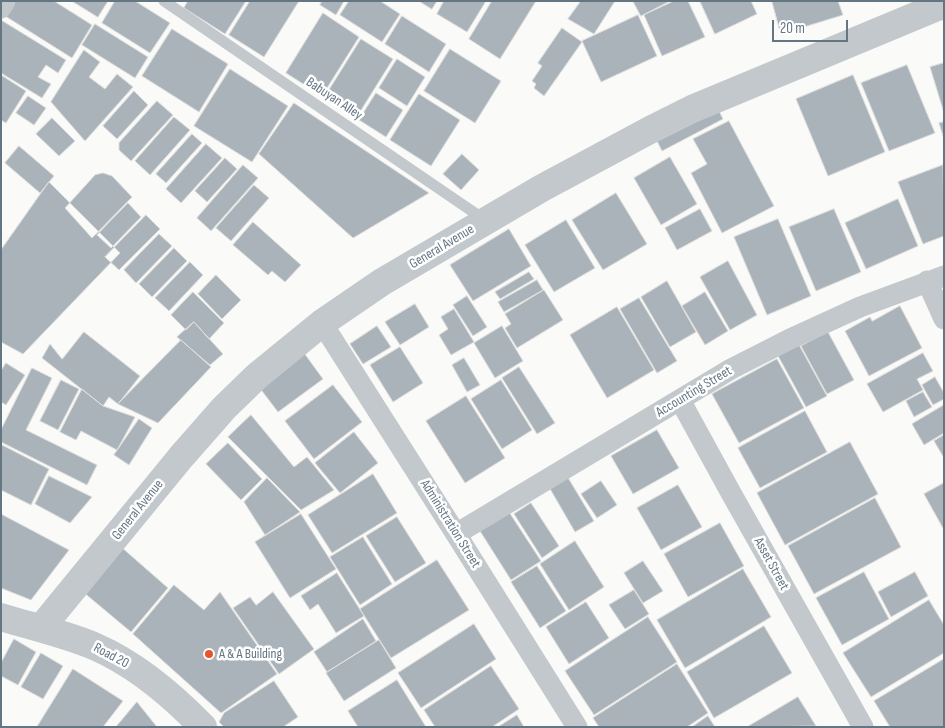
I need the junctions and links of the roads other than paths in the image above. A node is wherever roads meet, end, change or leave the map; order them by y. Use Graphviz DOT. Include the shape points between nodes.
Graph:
graph roads {
  1 [pos="5,1"];
  2 [pos="164,1"];
  3 [pos="944,6"];
  4 [pos="1,8"];
  5 [pos="486,221"];
  6 [pos="936,279"];
  7 [pos="944,319"];
  8 [pos="322,323"];
  9 [pos="680,400"];
  10 [pos="456,534"];
  11 [pos="1,617"];
  12 [pos="41,628"];
  13 [pos="203,727"];
  14 [pos="577,727"];
  15 [pos="863,727"];
  1 -- 4 [label="street"];
  2 -- 5 [label="lane, Babuyan Alley"];
  3 -- 5 [label="street, General Avenue" via="692,109 550,183"];
  5 -- 8 [label="street, General Avenue" via="382,282"];
  6 -- 7 [label="street"];
  6 -- 9 [label="street, Accounting Street" via="860,307 790,339"];
  8 -- 10 [label="street, Administration Street"];
  8 -- 12 [label="street, General Avenue" via="257,376 224,408"];
  9 -- 10 [label="street, Accounting Street"];
  9 -- 15 [label="street, Asset Street"];
  10 -- 14 [label="street, Administration Street"];
  11 -- 12 [label="street, Road 20"];
  12 -- 13 [label="street, Road 20" via="97,648 134,669 159,686"];
}
